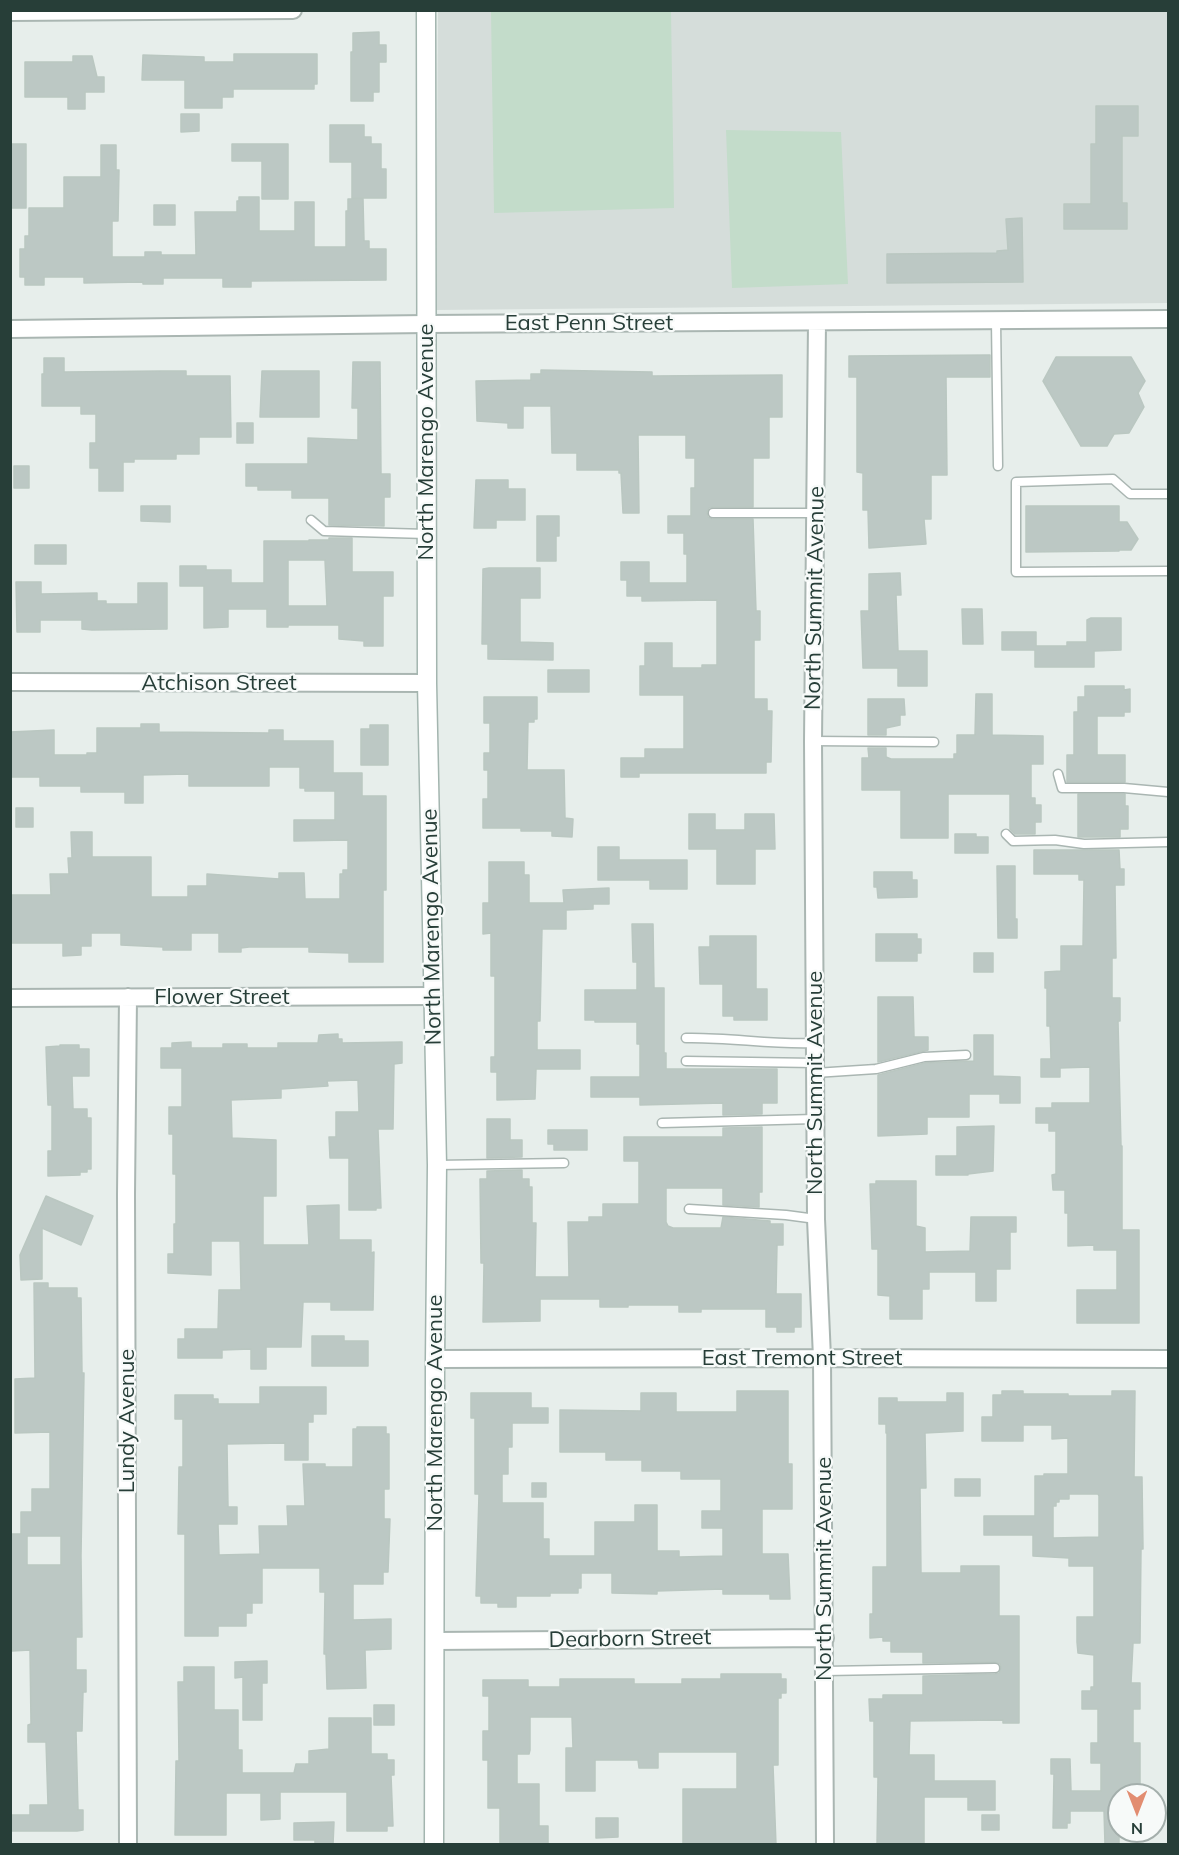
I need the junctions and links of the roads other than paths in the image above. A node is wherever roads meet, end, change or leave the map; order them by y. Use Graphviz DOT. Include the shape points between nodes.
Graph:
graph roads {
  1 [pos="293,10"];
  2 [pos="426,10"];
  3 [pos="10,12"];
  4 [pos="1168,319"];
  5 [pos="996,321"];
  6 [pos="818,322"];
  7 [pos="427,324"];
  8 [pos="10,329"];
  9 [pos="998,466"];
  10 [pos="1168,494"];
  11 [pos="713,513"];
  12 [pos="817,513"];
  13 [pos="311,520"];
  14 [pos="426,534"];
  15 [pos="1168,571"];
  16 [pos="10,682"];
  17 [pos="427,683"];
  18 [pos="813,741"];
  19 [pos="934,741"];
  20 [pos="1058,774"];
  21 [pos="1168,792"];
  22 [pos="1006,834"];
  23 [pos="1168,842"];
  24 [pos="434,996"];
  25 [pos="128,997"];
  26 [pos="10,998"];
  27 [pos="686,1038"];
  28 [pos="815,1042"];
  29 [pos="966,1055"];
  30 [pos="686,1061"];
  31 [pos="815,1068"];
  32 [pos="815,1119"];
  33 [pos="662,1123"];
  34 [pos="564,1163"];
  35 [pos="437,1165"];
  36 [pos="689,1209"];
  37 [pos="816,1219"];
  38 [pos="822,1358"];
  39 [pos="435,1359"];
  40 [pos="1168,1359"];
  41 [pos="825,1638"];
  42 [pos="435,1641"];
  43 [pos="995,1668"];
  44 [pos="825,1671"];
  45 [pos="128,1845"];
  46 [pos="434,1845"];
  47 [pos="825,1845"];
  1 -- 3 [label="street"];
  2 -- 7 [label="street, North Marengo Avenue"];
  4 -- 5 [label="street, East Penn Street"];
  5 -- 6 [label="street, East Penn Street"];
  5 -- 9 [label="lane"];
  6 -- 7 [label="street, East Penn Street"];
  6 -- 12 [label="street, North Summit Avenue"];
  7 -- 8 [label="street, East Penn Street"];
  7 -- 14 [label="street, North Marengo Avenue"];
  10 -- 15 [label="lane" via="1130,494 1113,479 1016,482 1016,572"];
  11 -- 12 [label="lane"];
  12 -- 18 [label="street, North Summit Avenue"];
  13 -- 14 [label="lane" via="324,531"];
  14 -- 17 [label="street, North Marengo Avenue"];
  16 -- 17 [label="street, Atchison Street"];
  17 -- 24 [label="street, North Marengo Avenue"];
  18 -- 19 [label="lane"];
  18 -- 28 [label="street, North Summit Avenue"];
  20 -- 21 [label="lane" via="1062,788"];
  22 -- 23 [label="lane" via="1013,841"];
  24 -- 25 [label="street, Flower Street"];
  24 -- 35 [label="street, North Marengo Avenue"];
  25 -- 26 [label="street, Flower Street"];
  25 -- 45 [label="street, Lundy Avenue"];
  27 -- 28 [label="lane"];
  28 -- 31 [label="street, North Summit Avenue"];
  29 -- 31 [label="lane" via="924,1057 876,1069"];
  30 -- 31 [label="lane"];
  31 -- 32 [label="street, North Summit Avenue"];
  32 -- 33 [label="lane"];
  32 -- 37 [label="street, North Summit Avenue"];
  34 -- 35 [label="lane"];
  35 -- 39 [label="street, North Marengo Avenue"];
  36 -- 37 [label="lane"];
  37 -- 38 [label="street, North Summit Avenue"];
  38 -- 39 [label="street, East Tremont Street"];
  38 -- 40 [label="street, East Tremont Street"];
  38 -- 41 [label="street, North Summit Avenue"];
  39 -- 42 [label="street, North Marengo Avenue"];
  41 -- 42 [label="street, Dearborn Street"];
  41 -- 44 [label="street, North Summit Avenue"];
  42 -- 46 [label="street, North Marengo Avenue"];
  43 -- 44 [label="lane"];
  44 -- 47 [label="street, North Summit Avenue"];
}
